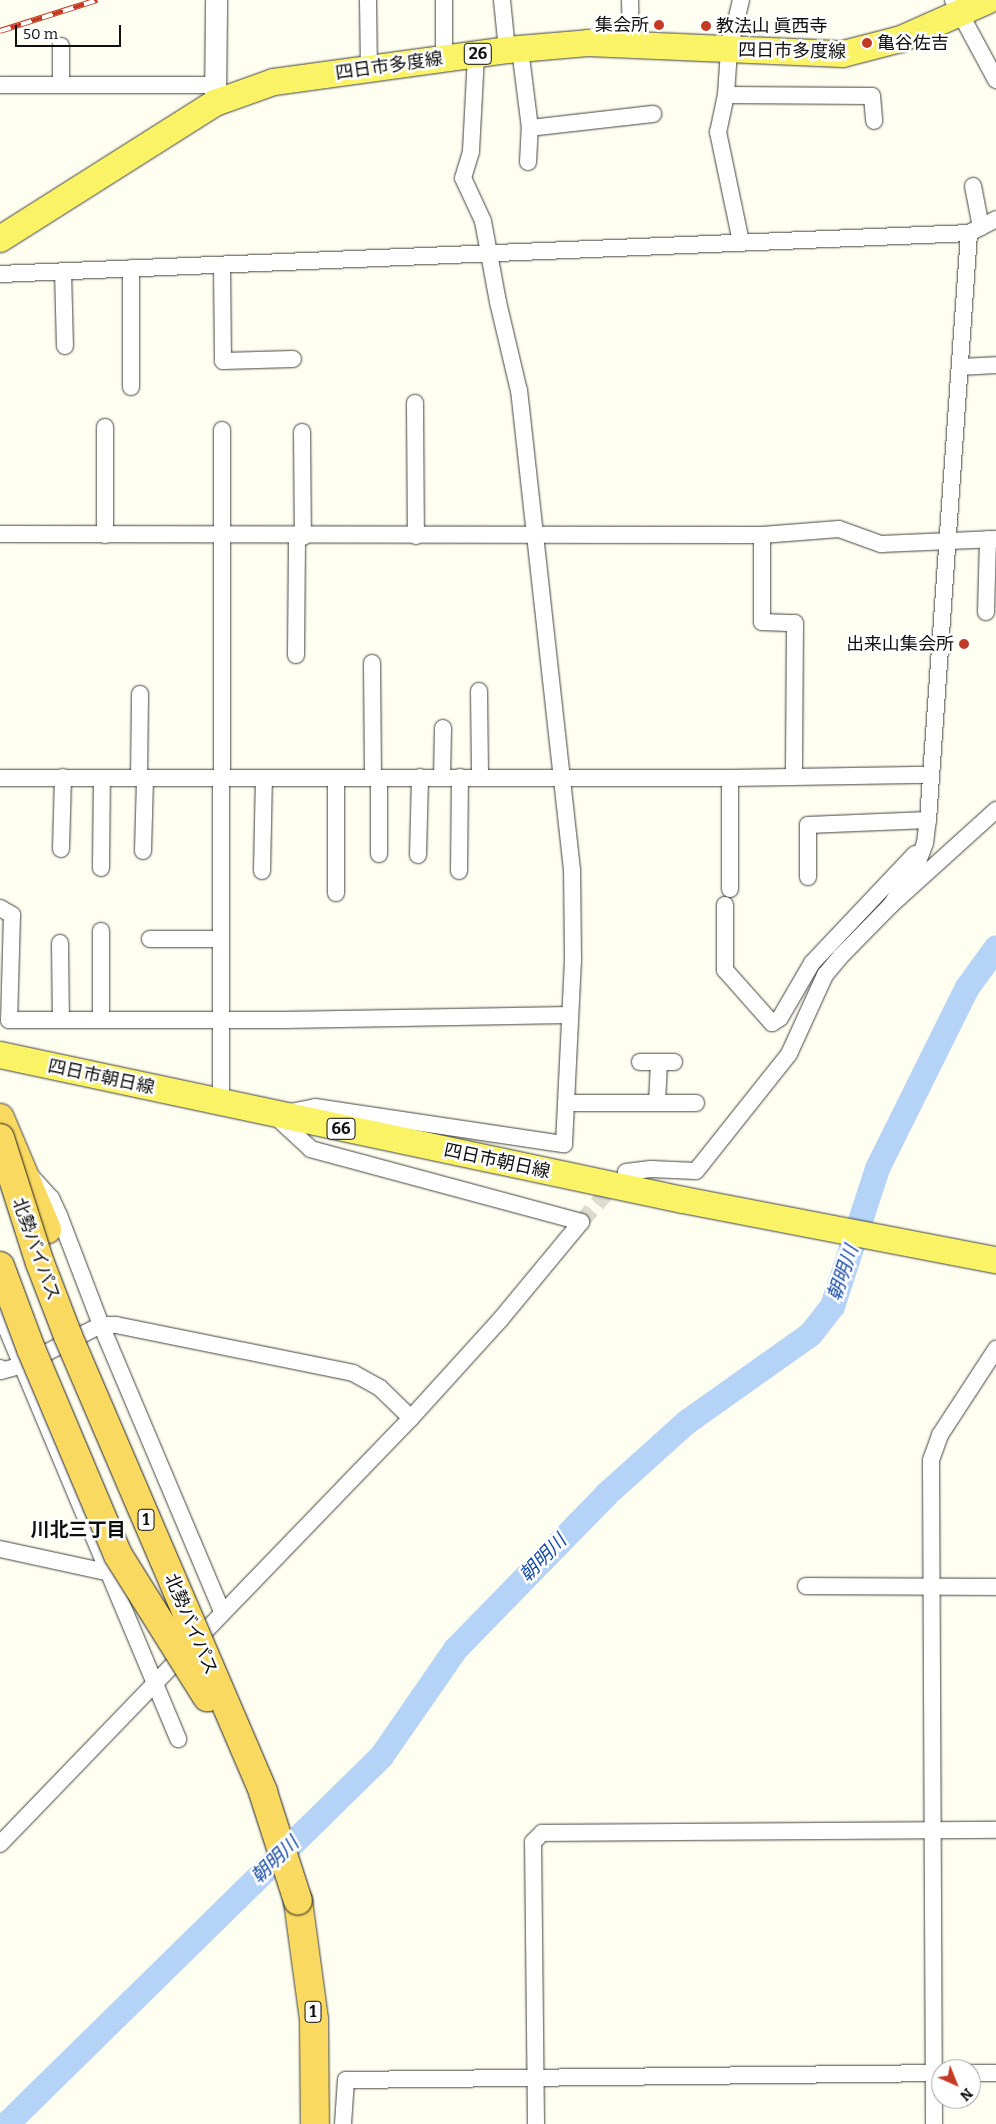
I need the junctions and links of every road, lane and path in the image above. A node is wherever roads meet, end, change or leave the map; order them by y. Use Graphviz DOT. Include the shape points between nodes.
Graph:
graph roads {
  1 [pos="216,0"];
  2 [pos="368,0"];
  3 [pos="444,0"];
  4 [pos="502,0"];
  5 [pos="630,0"];
  6 [pos="741,0"];
  7 [pos="989,0"];
  8 [pos="957,7"];
  9 [pos="631,45"];
  10 [pos="61,46"];
  11 [pos="514,49"];
  12 [pos="729,50"];
  13 [pos="476,54"];
  14 [pos="444,58"];
  15 [pos="369,69"];
  16 [pos="996,80"];
  17 [pos="0,85"];
  18 [pos="61,85"];
  19 [pos="215,94"];
  20 [pos="726,95"];
  21 [pos="653,114"];
  22 [pos="874,121"];
  23 [pos="530,128"];
  24 [pos="528,162"];
  25 [pos="973,186"];
  26 [pos="996,219"];
  27 [pos="975,230"];
  28 [pos="0,238"];
  29 [pos="741,242"];
  30 [pos="489,254"];
  31 [pos="222,265"];
  32 [pos="131,268"];
  33 [pos="2,271"];
  34 [pos="63,271"];
  35 [pos="65,346"];
  36 [pos="293,360"];
  37 [pos="996,365"];
  38 [pos="960,367"];
  39 [pos="131,387"];
  40 [pos="415,403"];
  41 [pos="105,427"];
  42 [pos="222,430"];
  43 [pos="302,432"];
  44 [pos="0,534"];
  45 [pos="535,534"];
  46 [pos="106,535"];
  47 [pos="762,535"];
  48 [pos="220,536"];
  49 [pos="416,536"];
  50 [pos="300,537"];
  51 [pos="992,539"];
  52 [pos="948,542"];
  53 [pos="986,612"];
  54 [pos="296,655"];
  55 [pos="372,663"];
  56 [pos="479,691"];
  57 [pos="140,694"];
  58 [pos="443,728"];
  59 [pos="930,775"];
  60 [pos="563,776"];
  61 [pos="794,776"];
  62 [pos="63,777"];
  63 [pos="420,777"];
  64 [pos="442,777"];
  65 [pos="460,777"];
  66 [pos="480,777"];
  67 [pos="0,778"];
  68 [pos="102,778"];
  69 [pos="142,778"];
  70 [pos="264,778"];
  71 [pos="336,778"];
  72 [pos="376,778"];
  73 [pos="730,778"];
  74 [pos="220,779"];
  75 [pos="996,810"];
  76 [pos="928,820"];
  77 [pos="925,843"];
  78 [pos="61,850"];
  79 [pos="142,851"];
  80 [pos="379,854"];
  81 [pos="418,854"];
  82 [pos="101,868"];
  83 [pos="262,871"];
  84 [pos="458,871"];
  85 [pos="808,877"];
  86 [pos="730,889"];
  87 [pos="336,893"];
  88 [pos="725,905"];
  89 [pos="891,906"];
  90 [pos="0,908"];
  91 [pos="101,931"];
  92 [pos="220,939"];
  93 [pos="150,940"];
  94 [pos="60,943"];
  95 [pos="570,1015"];
  96 [pos="220,1019"];
  97 [pos="61,1020"];
  98 [pos="101,1020"];
  99 [pos="0,1055"];
  100 [pos="640,1062"];
  101 [pos="696,1102"];
  102 [pos="566,1103"];
  103 [pos="658,1103"];
  104 [pos="221,1104"];
  105 [pos="273,1115"];
  106 [pos="0,1118"];
  107 [pos="0,1138"];
  108 [pos="18,1167"];
  109 [pos="626,1172"];
  110 [pos="996,1260"];
  111 [pos="0,1266"];
  112 [pos="0,1313"];
  113 [pos="101,1325"];
  114 [pos="996,1349"];
  115 [pos="20,1366"];
  116 [pos="0,1368"];
  117 [pos="411,1418"];
  118 [pos="0,1549"];
  119 [pos="106,1572"];
  120 [pos="806,1586"];
  121 [pos="932,1587"];
  122 [pos="996,1587"];
  123 [pos="222,1612"];
  124 [pos="154,1681"];
  125 [pos="178,1739"];
  126 [pos="275,1824"];
  127 [pos="933,1830"];
  128 [pos="996,1830"];
  129 [pos="0,1844"];
  130 [pos="298,1901"];
  131 [pos="937,2059"];
  132 [pos="931,2073"];
  133 [pos="981,2073"];
  134 [pos="996,2073"];
  135 [pos="536,2076"];
  136 [pos="935,2109"];
  137 [pos="315,2124"];
  138 [pos="342,2124"];
  139 [pos="536,2124"];
  140 [pos="934,2124"];
  1 -- 19 [label="street"];
  2 -- 15 [label="street"];
  3 -- 14 [label="street"];
  4 -- 11 [label="street"];
  5 -- 9 [label="street"];
  6 -- 12 [label="street"];
  7 -- 8 [label="main road, 四日市多度線 / 26"];
  8 -- 12 [label="main road, 四日市多度線 / 26" via="881,46 843,54"];
  8 -- 16 [label="street"];
  9 -- 11 [label="main road, 四日市多度線 / 26" via="588,43"];
  9 -- 12 [label="main road, 四日市多度線 / 26"];
  10 -- 18 [label="street"];
  11 -- 13 [label="main road, 四日市多度線 / 26"];
  11 -- 23 [label="street"];
  12 -- 20 [label="street"];
  13 -- 14 [label="main road, 四日市多度線 / 26"];
  13 -- 30 [label="street" via="471,150 463,178 483,221"];
  14 -- 15 [label="main road, 四日市多度線 / 26"];
  15 -- 19 [label="main road, 四日市多度線 / 26"];
  17 -- 18 [label="street"];
  18 -- 19 [label="street"];
  19 -- 28 [label="main road, 四日市多度線 / 26"];
  20 -- 22 [label="street" via="872,96"];
  20 -- 29 [label="street" via="718,132"];
  21 -- 23 [label="street"];
  23 -- 24 [label="street"];
  25 -- 27 [label="street"];
  26 -- 27 [label="street"];
  27 -- 29 [label="street"];
  27 -- 38 [label="street"];
  29 -- 30 [label="street"];
  30 -- 31 [label="street"];
  30 -- 45 [label="street" via="519,391"];
  31 -- 32 [label="street"];
  31 -- 36 [label="street" via="223,361"];
  32 -- 34 [label="street"];
  32 -- 39 [label="street"];
  33 -- 34 [label="street"];
  34 -- 35 [label="street"];
  37 -- 38 [label="street"];
  38 -- 52 [label="street"];
  40 -- 49 [label="street"];
  41 -- 46 [label="street"];
  42 -- 48 [label="street"];
  43 -- 50 [label="street"];
  44 -- 46 [label="street"];
  45 -- 47 [label="street"];
  45 -- 49 [label="street"];
  45 -- 60 [label="street"];
  46 -- 48 [label="street"];
  47 -- 52 [label="street" via="839,529 881,544"];
  47 -- 61 [label="street" via="762,622 795,623"];
  48 -- 50 [label="street"];
  48 -- 74 [label="street"];
  49 -- 50 [label="street"];
  50 -- 54 [label="street"];
  51 -- 52 [label="street"];
  51 -- 53 [label="street"];
  52 -- 59 [label="street"];
  55 -- 72 [label="street"];
  56 -- 66 [label="street"];
  57 -- 69 [label="street"];
  58 -- 64 [label="street"];
  59 -- 61 [label="street"];
  59 -- 76 [label="street"];
  60 -- 66 [label="street"];
  60 -- 73 [label="street"];
  60 -- 95 [label="street" via="572,887"];
  61 -- 73 [label="street"];
  62 -- 67 [label="street"];
  62 -- 68 [label="street"];
  62 -- 78 [label="street"];
  63 -- 64 [label="street"];
  63 -- 72 [label="street"];
  63 -- 81 [label="street"];
  64 -- 65 [label="street"];
  65 -- 66 [label="street"];
  65 -- 84 [label="street"];
  68 -- 69 [label="street"];
  68 -- 82 [label="street"];
  69 -- 74 [label="street"];
  69 -- 79 [label="street"];
  70 -- 71 [label="street"];
  70 -- 74 [label="street"];
  70 -- 83 [label="street"];
  71 -- 72 [label="street"];
  71 -- 87 [label="street"];
  72 -- 80 [label="street"];
  73 -- 86 [label="street"];
  74 -- 92 [label="street"];
  75 -- 89 [label="street"];
  76 -- 77 [label="street"];
  76 -- 85 [label="street" via="808,826"];
  77 -- 88 [label="street" via="812,963 780,1018 772,1022 725,970"];
  77 -- 89 [label="street" via="918,862"];
  89 -- 109 [label="street" via="825,976 789,1054 696,1171 652,1169"];
  90 -- 97 [label="street" via="12,916 9,1020"];
  91 -- 98 [label="street"];
  92 -- 93 [label="street"];
  92 -- 96 [label="street"];
  94 -- 97 [label="street"];
  95 -- 96 [label="street"];
  95 -- 102 [label="street"];
  96 -- 98 [label="street"];
  96 -- 104 [label="street"];
  97 -- 98 [label="street"];
  99 -- 104 [label="main road, 四日市朝日線 / 66"];
  100 -- 103 [label="street" via="666,1062"];
  101 -- 103 [label="street"];
  102 -- 103 [label="street"];
  102 -- 105 [label="street" via="564,1144 315,1107"];
  104 -- 105 [label="main road, 四日市朝日線 / 66"];
  105 -- 110 [label="main road, 四日市朝日線 / 66" via="683,1200"];
  105 -- 117 [label="street" via="312,1149 580,1222 500,1320"];
  106 -- 108 [label="highway, 1"];
  107 -- 126 [label="highway, 北勢バイパス / 1, bridge" via="27,1225 68,1336"];
  108 -- 113 [label="street" via="51,1198"];
  108 -- 130 [label="highway, 1, bridge" via="47,1229 84,1329 254,1741 280,1821"];
  111 -- 126 [label="highway, 1, bridge" via="31,1349 118,1555 224,1726"];
  112 -- 115 [label="street"];
  113 -- 115 [label="street"];
  113 -- 117 [label="street" via="116,1325 353,1373 380,1388"];
  113 -- 123 [label="street"];
  114 -- 121 [label="street" via="940,1435 931,1460"];
  115 -- 116 [label="street" via="1,1371"];
  115 -- 119 [label="street"];
  117 -- 123 [label="street"];
  118 -- 119 [label="street"];
  119 -- 124 [label="street"];
  120 -- 121 [label="street"];
  121 -- 122 [label="street"];
  121 -- 127 [label="street"];
  123 -- 124 [label="street"];
  124 -- 125 [label="street"];
  124 -- 129 [label="street"];
  126 -- 130 [label="highway, 北勢バイパス / 1, bridge"];
  127 -- 128 [label="street"];
  127 -- 131 [label="street"];
  127 -- 135 [label="street" via="542,1833 533,1842"];
  130 -- 137 [label="highway, 北勢バイパス / 1" via="314,2019"];
  132 -- 135 [label="street"];
  133 -- 134 [label="street"];
  135 -- 138 [label="street" via="346,2080"];
  135 -- 139 [label="street"];
  136 -- 140 [label="street"];
}
